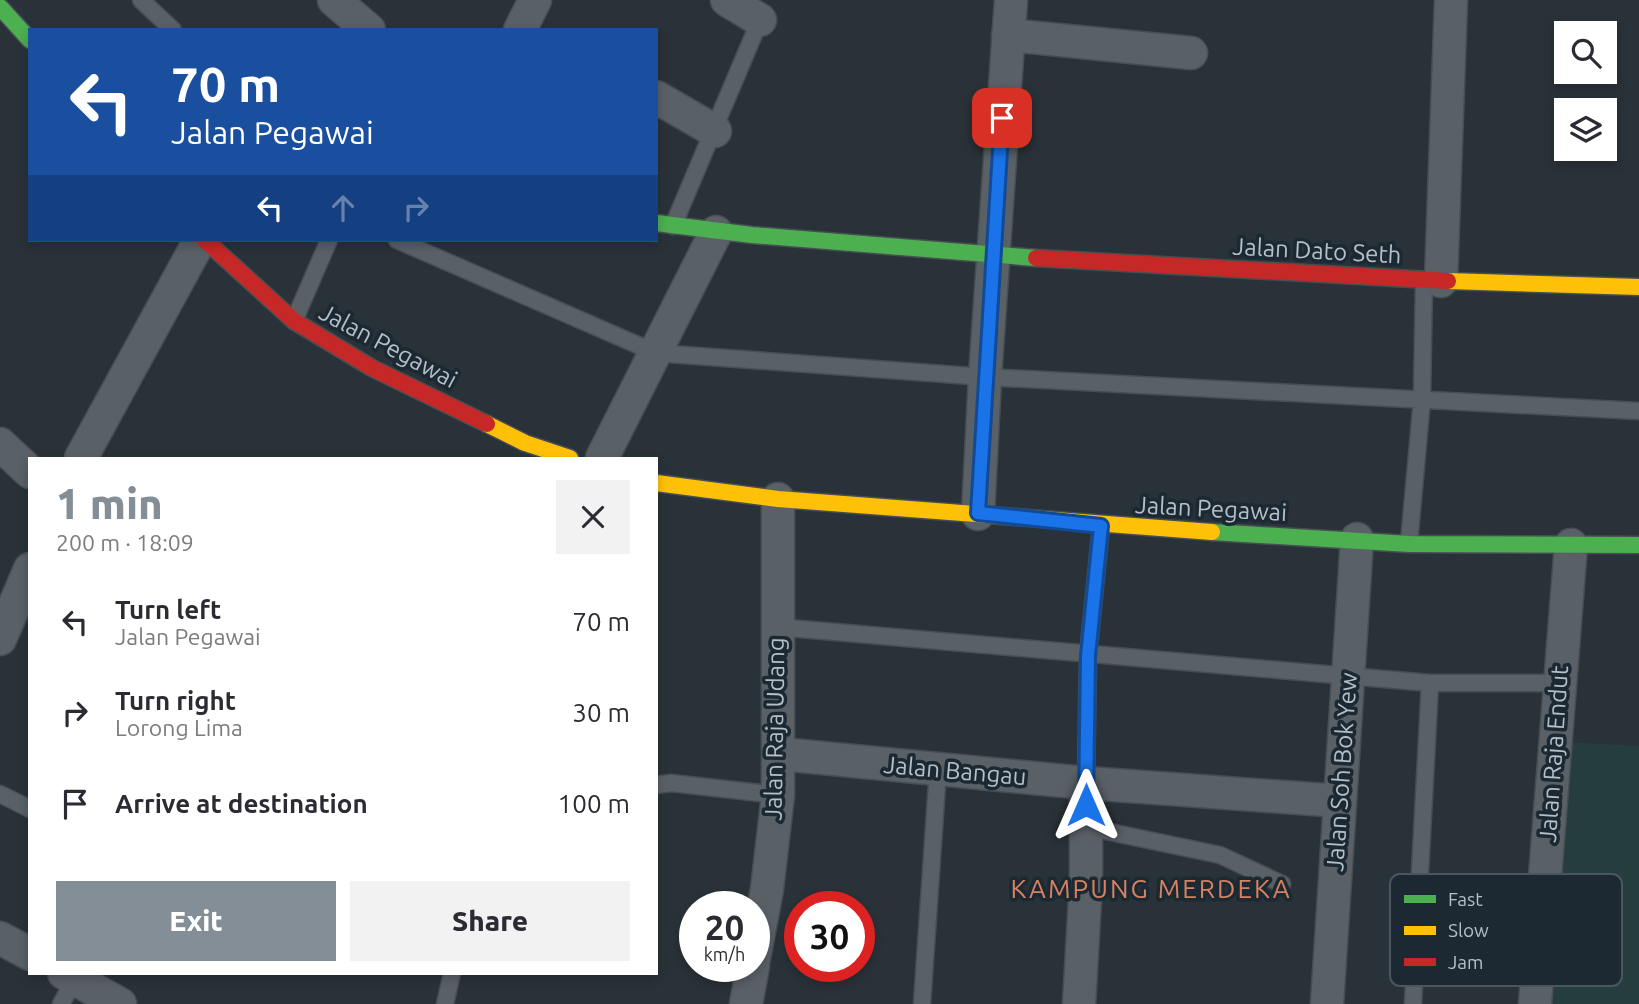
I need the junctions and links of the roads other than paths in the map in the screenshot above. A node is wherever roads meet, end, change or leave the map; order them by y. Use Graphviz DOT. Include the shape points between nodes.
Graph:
graph roads {
  1 [pos="141,0"];
  2 [pos="334,0"];
  3 [pos="727,0"];
  4 [pos="1011,0"];
  5 [pos="1451,0"];
  6 [pos="0,7"];
  7 [pos="760,20"];
  8 [pos="171,28"];
  9 [pos="367,28"];
  10 [pos="1008,35"];
  11 [pos="28,38"];
  12 [pos="1191,53"];
  13 [pos="658,98"];
  14 [pos="715,131"];
  15 [pos="658,223"];
  16 [pos="673,226"];
  17 [pos="716,232"];
  18 [pos="199,242"];
  19 [pos="207,242"];
  20 [pos="328,242"];
  21 [pos="402,242"];
  22 [pos="993,255"];
  23 [pos="1432,281"];
  24 [pos="1639,287"];
  25 [pos="294,321"];
  26 [pos="656,352"];
  27 [pos="985,376"];
  28 [pos="1422,399"];
  29 [pos="1639,411"];
  30 [pos="0,444"];
  31 [pos="532,452"];
  32 [pos="82,457"];
  33 [pos="564,457"];
  34 [pos="603,457"];
  35 [pos="28,470"];
  36 [pos="658,483"];
  37 [pos="778,499"];
  38 [pos="978,513"];
  39 [pos="1101,526"];
  40 [pos="1357,539"];
  41 [pos="1409,544"];
  42 [pos="1571,545"];
  43 [pos="1639,545"];
  44 [pos="28,574"];
  45 [pos="777,627"];
  46 [pos="0,639"];
  47 [pos="1088,656"];
  48 [pos="1348,677"];
  49 [pos="1430,683"];
  50 [pos="1560,683"];
  51 [pos="780,754"];
  52 [pos="938,769"];
  53 [pos="1086,783"];
  54 [pos="658,785"];
  55 [pos="0,794"];
  56 [pos="778,795"];
  57 [pos="1340,801"];
  58 [pos="28,808"];
  59 [pos="1086,827"];
  60 [pos="1420,874"];
  61 [pos="1545,874"];
  62 [pos="1282,884"];
  63 [pos="767,891"];
  64 [pos="0,938"];
  65 [pos="28,953"];
  66 [pos="452,975"];
  67 [pos="750,982"];
  68 [pos="67,985"];
  69 [pos="1414,986"];
  70 [pos="1536,986"];
  71 [pos="120,1004"];
  72 [pos="445,1004"];
  73 [pos="746,1004"];
  74 [pos="922,1004"];
  75 [pos="1079,1004"];
  76 [pos="1327,1004"];
  77 [pos="1413,1004"];
  78 [pos="1535,1004"];
  1 -- 8 [label="lane"];
  2 -- 9 [label="street"];
  3 -- 7 [label="street"];
  4 -- 10 [label="street"];
  5 -- 23 [label="street"];
  6 -- 11 [label="street"];
  7 -- 14 [label="lane"];
  10 -- 12 [label="street"];
  10 -- 22 [label="street"];
  13 -- 14 [label="street"];
  14 -- 16 [label="lane"];
  15 -- 16 [label="street, Jalan Dato Seth"];
  16 -- 17 [label="street, Jalan Dato Seth"];
  17 -- 22 [label="street, Jalan Dato Seth"];
  17 -- 26 [label="street"];
  18 -- 32 [label="street"];
  19 -- 25 [label="street, Jalan Pegawai"];
  20 -- 25 [label="lane"];
  21 -- 26 [label="lane"];
  22 -- 23 [label="street, Jalan Dato Seth"];
  22 -- 27 [label="street"];
  23 -- 24 [label="street, Jalan Dato Seth"];
  23 -- 28 [label="lane"];
  25 -- 31 [label="street, Jalan Pegawai" via="372,368"];
  26 -- 27 [label="lane"];
  26 -- 34 [label="street"];
  27 -- 28 [label="lane"];
  27 -- 38 [label="street"];
  28 -- 29 [label="lane"];
  28 -- 41 [label="lane"];
  30 -- 35 [label="street"];
  31 -- 33 [label="street, Jalan Pegawai"];
  36 -- 37 [label="street, Jalan Pegawai"];
  37 -- 38 [label="street, Jalan Pegawai"];
  37 -- 45 [label="street, Jalan Raja Udang"];
  38 -- 39 [label="street, Jalan Pegawai"];
  39 -- 40 [label="street, Jalan Pegawai"];
  39 -- 47 [label="lane"];
  40 -- 41 [label="street, Jalan Pegawai"];
  40 -- 48 [label="street, Jalan Soh Bok Yew"];
  41 -- 42 [label="street, Jalan Pegawai"];
  42 -- 43 [label="street, Jalan Pegawai"];
  42 -- 50 [label="street, Jalan Raja Endut"];
  44 -- 46 [label="street"];
  45 -- 47 [label="lane"];
  45 -- 51 [label="street, Jalan Raja Udang"];
  47 -- 48 [label="lane"];
  47 -- 53 [label="lane"];
  48 -- 49 [label="lane"];
  48 -- 57 [label="street, Jalan Soh Bok Yew"];
  49 -- 50 [label="lane"];
  49 -- 60 [label="lane"];
  50 -- 61 [label="street, Jalan Raja Endut"];
  51 -- 52 [label="street, Jalan Bangau"];
  51 -- 56 [label="street, Jalan Raja Udang"];
  52 -- 53 [label="street, Jalan Bangau"];
  52 -- 74 [label="lane"];
  53 -- 57 [label="street, Jalan Bangau"];
  53 -- 59 [label="street"];
  54 -- 56 [label="lane"];
  55 -- 58 [label="lane"];
  56 -- 63 [label="street, Jalan Raja Udang"];
  57 -- 76 [label="street, Jalan Soh Bok Yew"];
  59 -- 62 [label="lane" via="1220,855"];
  59 -- 75 [label="street"];
  64 -- 65 [label="street"];
  66 -- 72 [label="lane"];
  67 -- 73 [label="street"];
  68 -- 71 [label="street"];
  69 -- 77 [label="lane"];
  70 -- 78 [label="street, Jalan Raja Endut"];
}
